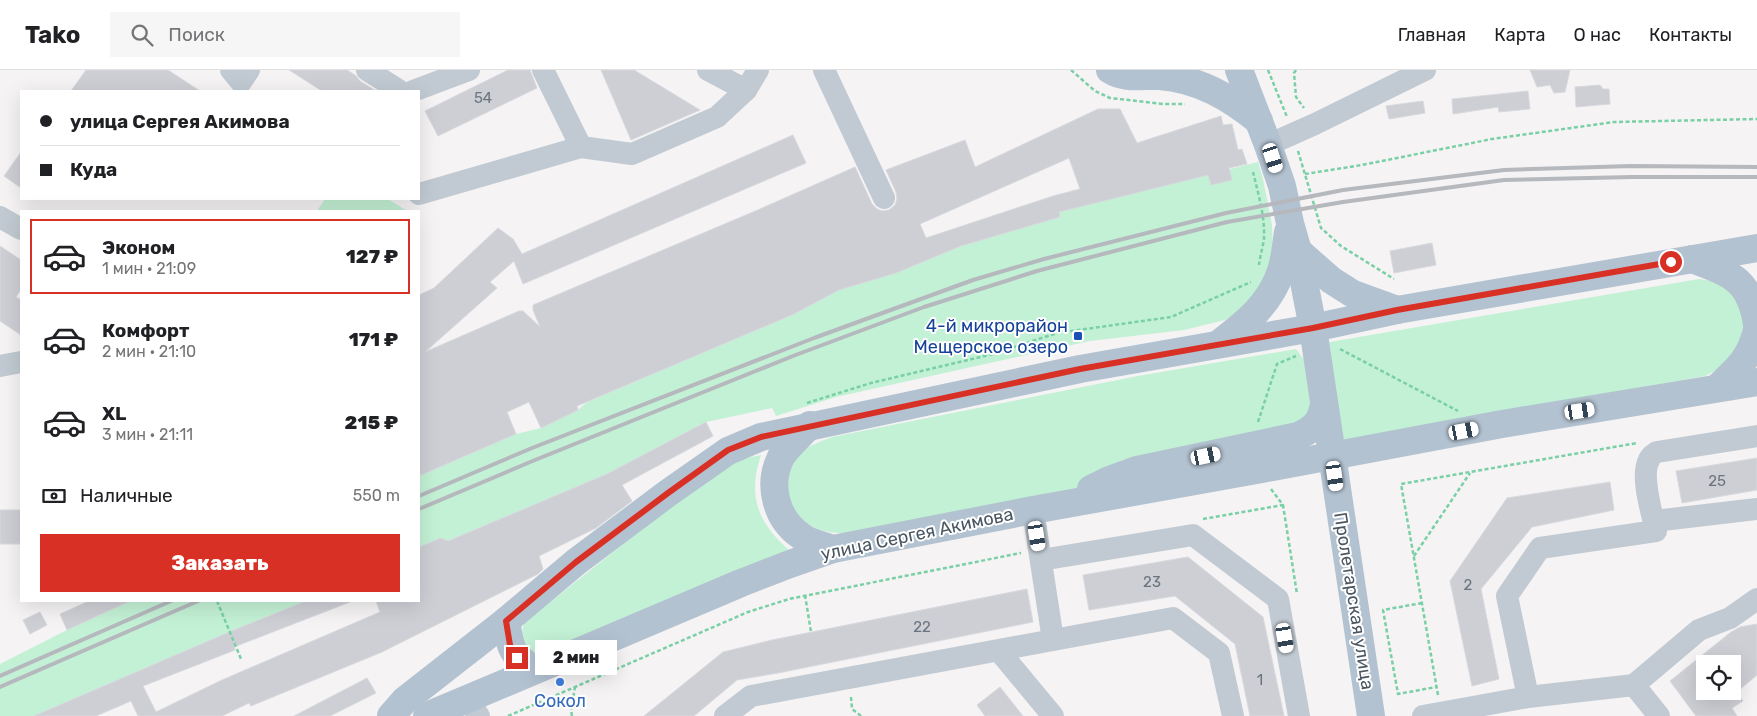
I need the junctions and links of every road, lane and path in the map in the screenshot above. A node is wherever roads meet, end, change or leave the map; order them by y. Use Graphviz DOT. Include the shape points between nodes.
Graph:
graph roads {
  1 [pos="367,70"];
  2 [pos="469,70"];
  3 [pos="543,70"];
  4 [pos="708,70"];
  5 [pos="758,70"];
  6 [pos="824,70"];
  7 [pos="1071,70"];
  8 [pos="1110,70"];
  9 [pos="1239,70"];
  10 [pos="1268,70"];
  11 [pos="1296,70"];
  12 [pos="1425,70"];
  13 [pos="1167,73"];
  14 [pos="398,90"];
  15 [pos="416,90"];
  16 [pos="746,90"];
  17 [pos="1190,104"];
  18 [pos="1757,119"];
  19 [pos="1315,124"];
  20 [pos="1264,133"];
  21 [pos="1293,134"];
  22 [pos="581,147"];
  23 [pos="1253,171"];
  24 [pos="1305,174"];
  25 [pos="420,194"];
  26 [pos="884,198"];
  27 [pos="0,217"];
  28 [pos="1290,224"];
  29 [pos="20,228"];
  30 [pos="1757,248"];
  31 [pos="1298,250"];
  32 [pos="1690,258"];
  33 [pos="1258,272"];
  34 [pos="1256,280"];
  35 [pos="1394,280"];
  36 [pos="1397,310"];
  37 [pos="1757,324"];
  38 [pos="1313,328"];
  39 [pos="1757,330"];
  40 [pos="1216,345"];
  41 [pos="1340,349"];
  42 [pos="1297,355"];
  43 [pos="20,362"];
  44 [pos="0,366"];
  45 [pos="1757,382"];
  46 [pos="1717,388"];
  47 [pos="1324,404"];
  48 [pos="1461,412"];
  49 [pos="809,414"];
  50 [pos="1257,426"];
  51 [pos="1757,436"];
  52 [pos="1642,442"];
  53 [pos="1332,456"];
  54 [pos="1470,472"];
  55 [pos="1271,489"];
  56 [pos="1045,508"];
  57 [pos="1757,509"];
  58 [pos="1195,521"];
  59 [pos="1654,521"];
  60 [pos="833,549"];
  61 [pos="1040,554"];
  62 [pos="1413,557"];
  63 [pos="805,595"];
  64 [pos="1757,599"];
  65 [pos="217,602"];
  66 [pos="1422,602"];
  67 [pos="506,621"];
  68 [pos="811,632"];
  69 [pos="1053,640"];
  70 [pos="999,651"];
  71 [pos="241,658"];
  72 [pos="534,670"];
  73 [pos="850,679"];
  74 [pos="1634,686"];
  75 [pos="575,687"];
  76 [pos="1436,687"];
  77 [pos="1528,696"];
  78 [pos="473,708"];
  79 [pos="1432,714"];
  80 [pos="391,716"];
  81 [pos="427,716"];
  82 [pos="508,716"];
  83 [pos="572,716"];
  84 [pos="725,716"];
  85 [pos="861,716"];
  86 [pos="1053,716"];
  87 [pos="1233,716"];
  88 [pos="1299,716"];
  89 [pos="1371,716"];
  90 [pos="1659,716"];
  1 -- 14 [label="lane"];
  2 -- 15 [label="lane"];
  3 -- 22 [label="lane"];
  4 -- 16 [label="lane"];
  5 -- 16 [label="lane"];
  6 -- 26 [label="lane"];
  7 -- 17 [label="path" via="1110,98"];
  8 -- 13 [label="main road" via="1136,78"];
  9 -- 20 [label="main road, Пролетарская улица"];
  10 -- 21 [label="path"];
  11 -- 19 [label="path" via="1296,97"];
  12 -- 19 [label="lane"];
  13 -- 20 [label="main road" via="1218,92 1237,104"];
  16 -- 22 [label="lane" via="717,117 632,154"];
  18 -- 24 [label="path" via="1614,122 1492,139"];
  19 -- 21 [label="lane"];
  20 -- 21 [label="lane"];
  20 -- 28 [label="main road, Пролетарская улица" via="1282,186"];
  21 -- 24 [label="path"];
  22 -- 25 [label="lane"];
  23 -- 33 [label="path" via="1263,233"];
  24 -- 35 [label="path" via="1321,228 1341,246"];
  27 -- 29 [label="lane"];
  28 -- 31 [label="main road, Пролетарская улица"];
  28 -- 40 [label="main road" via="1282,270 1273,290 1248,322"];
  30 -- 32 [label="main road"];
  31 -- 36 [label="main road" via="1331,280 1353,294"];
  31 -- 38 [label="main road, Пролетарская улица"];
  32 -- 36 [label="main road"];
  32 -- 37 [label="main road" via="1726,272 1744,286 1754,306"];
  34 -- 49 [label="path" via="1171,317 1057,333 993,354 871,383"];
  36 -- 38 [label="main road"];
  38 -- 40 [label="main road"];
  38 -- 47 [label="main road, Пролетарская улица"];
  39 -- 46 [label="main road" via="1752,348 1738,368"];
  40 -- 49 [label="main road"];
  41 -- 48 [label="path"];
  42 -- 50 [label="path" via="1277,364"];
  43 -- 44 [label="lane"];
  45 -- 46 [label="main road, улица Сергея Акимова"];
  46 -- 53 [label="main road, улица Сергея Акимова"];
  47 -- 53 [label="main road, Пролетарская улица"];
  47 -- 56 [label="main road" via="1316,425 1298,436 1137,470"];
  49 -- 60 [label="main road" via="782,457 774,479 776,501 786,523 802,538"];
  49 -- 67 [label="main road" via="728,450 576,562"];
  51 -- 59 [label="lane" via="1657,452 1649,458 1646,477"];
  52 -- 54 [label="path"];
  53 -- 56 [label="main road, улица Сергея Акимова"];
  53 -- 89 [label="main road, Пролетарская улица"];
  54 -- 62 [label="path"];
  54 -- 62 [label="path" via="1400,484"];
  55 -- 58 [label="path" via="1283,504"];
  56 -- 60 [label="main road, улица Сергея Акимова"];
  56 -- 61 [label="lane"];
  57 -- 59 [label="lane"];
  59 -- 77 [label="lane" via="1656,531 1540,548 1506,596"];
  60 -- 72 [label="main road, улица Сергея Акимова" via="741,583"];
  61 -- 63 [label="path"];
  61 -- 69 [label="lane"];
  61 -- 88 [label="lane" via="1193,536 1278,598"];
  62 -- 66 [label="path"];
  63 -- 68 [label="path"];
  63 -- 75 [label="path" via="748,612"];
  64 -- 74 [label="lane" via="1730,618 1699,630"];
  65 -- 71 [label="path"];
  66 -- 76 [label="path"];
  66 -- 76 [label="path" via="1383,610 1398,694"];
  67 -- 72 [label="main road" via="510,645 517,658"];
  67 -- 80 [label="main road" via="405,700"];
  69 -- 70 [label="lane"];
  69 -- 87 [label="lane" via="1173,618 1218,653"];
  70 -- 73 [label="lane"];
  70 -- 86 [label="lane"];
  72 -- 78 [label="main road, улица Сергея Акимова"];
  73 -- 84 [label="lane" via="751,696"];
  73 -- 85 [label="path" via="852,709"];
  74 -- 77 [label="lane"];
  74 -- 90 [label="lane"];
  75 -- 82 [label="path"];
  75 -- 83 [label="path"];
  76 -- 79 [label="path"];
  77 -- 79 [label="lane"];
  78 -- 81 [label="main road, улица Сергея Акимова"];
}
